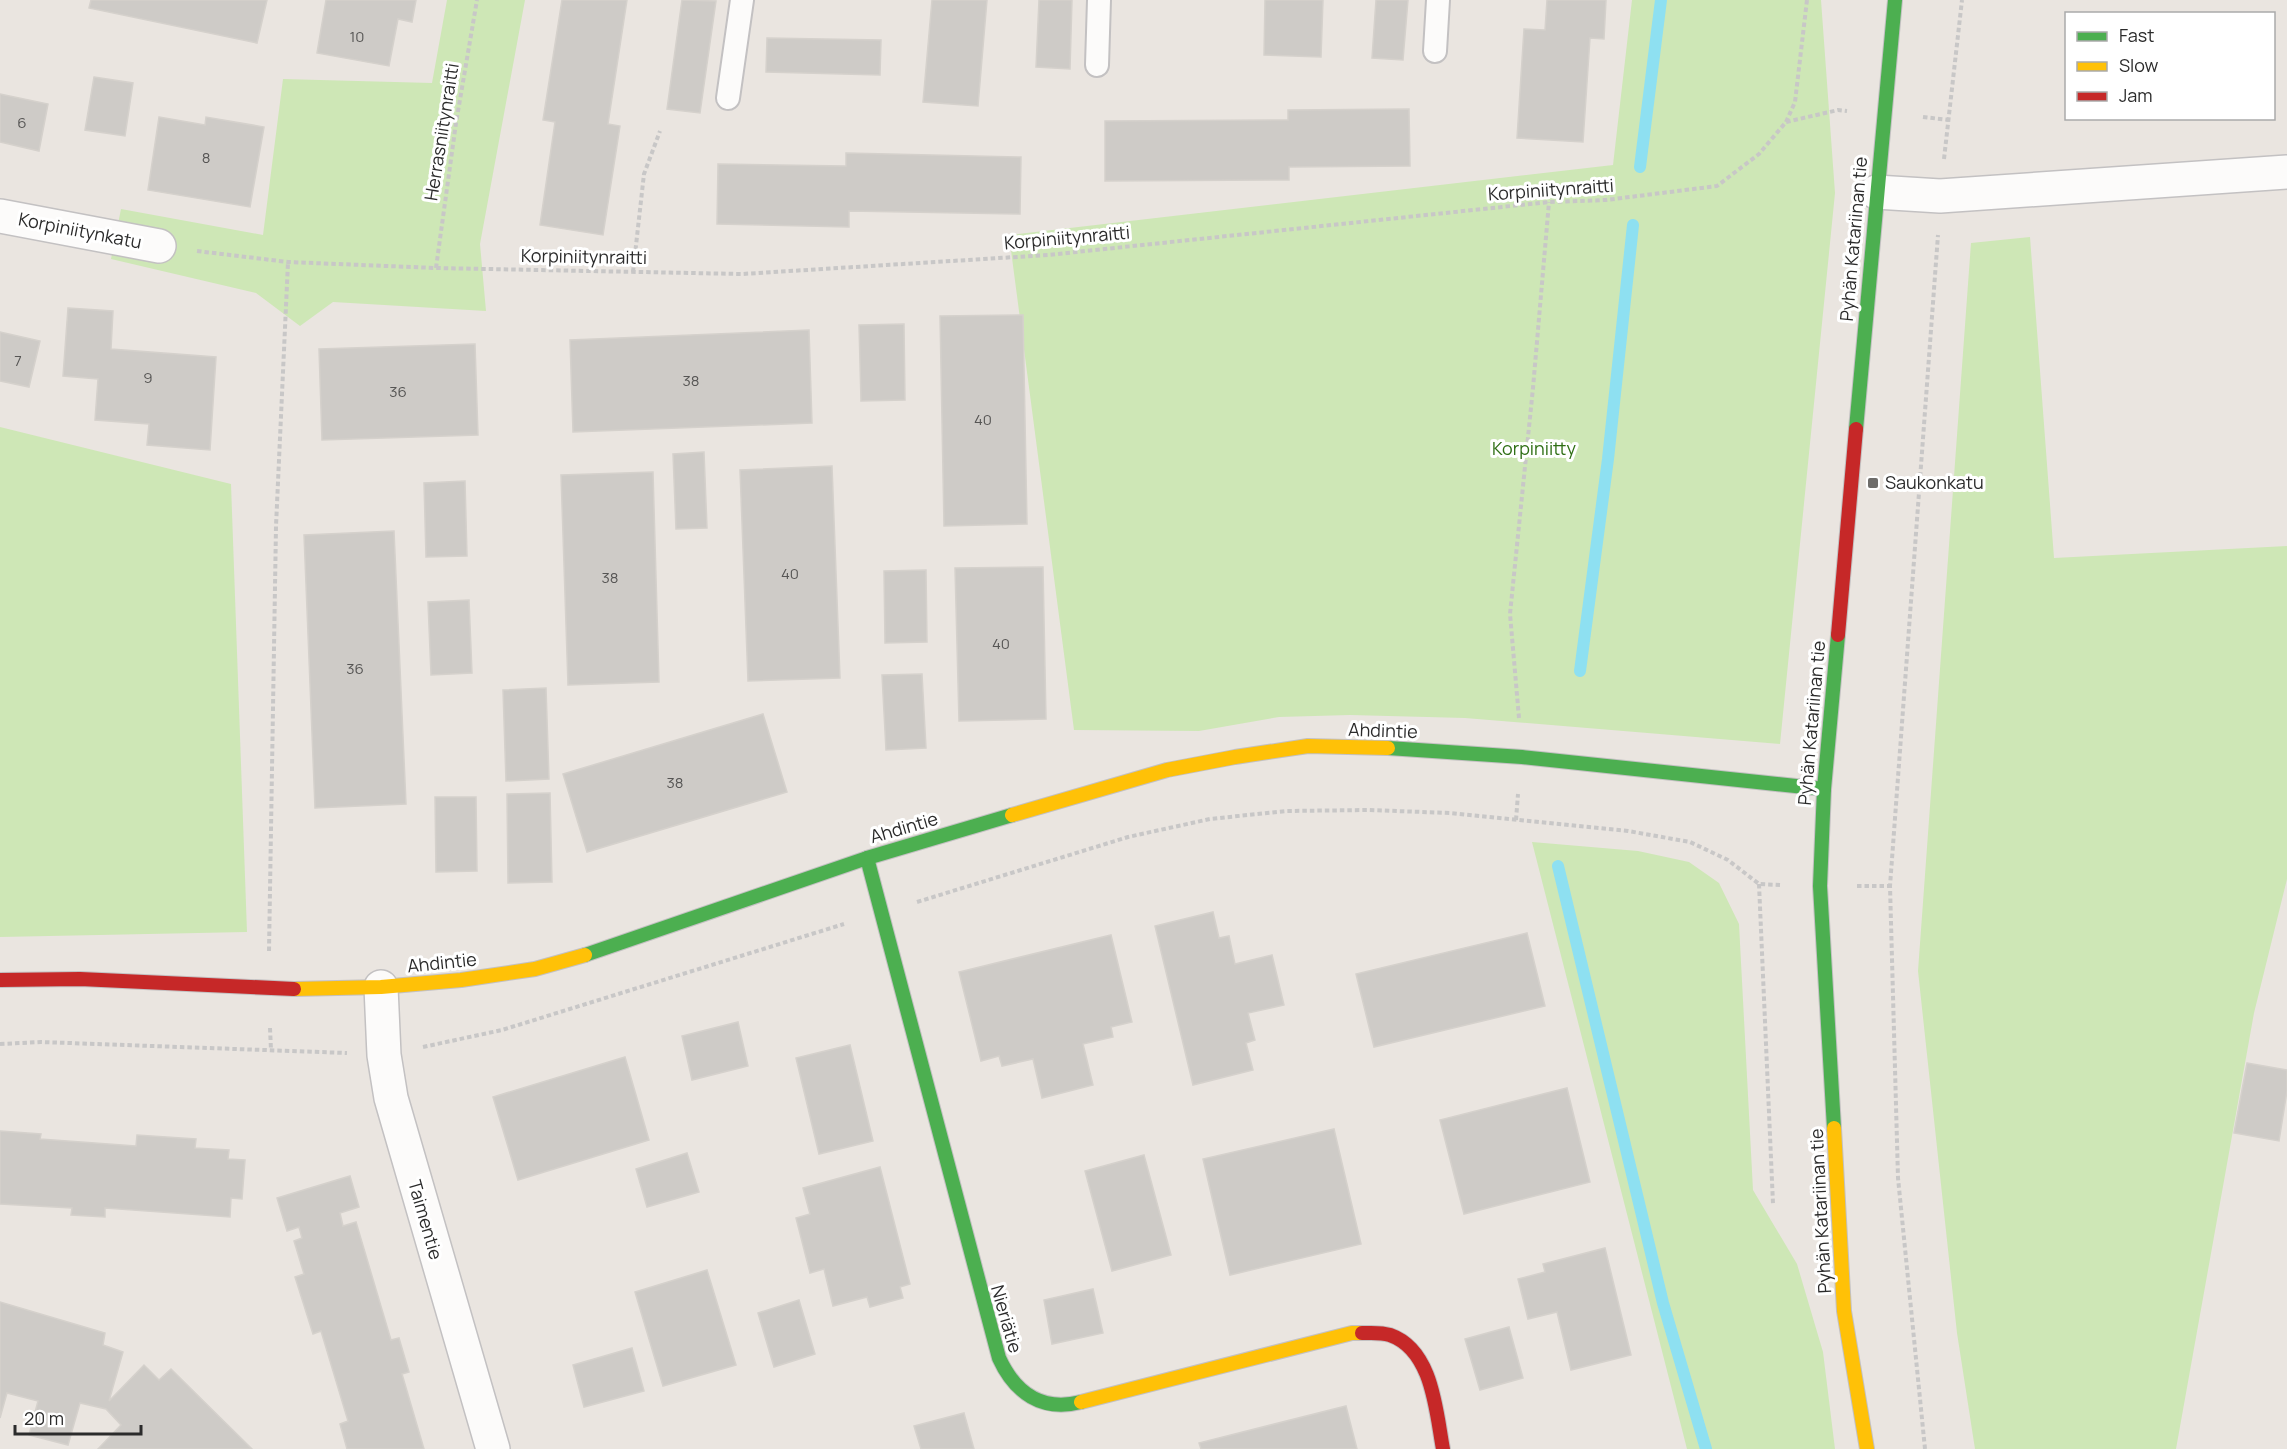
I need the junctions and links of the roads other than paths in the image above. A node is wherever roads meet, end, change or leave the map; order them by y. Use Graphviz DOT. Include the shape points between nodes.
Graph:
graph roads {
  1 [pos="742,0"];
  2 [pos="1099,0"];
  3 [pos="1438,0"];
  4 [pos="1895,0"];
  5 [pos="1435,51"];
  6 [pos="1097,65"];
  7 [pos="728,98"];
  8 [pos="2287,172"];
  9 [pos="1876,192"];
  10 [pos="0,216"];
  11 [pos="159,246"];
  12 [pos="1824,789"];
  13 [pos="867,858"];
  14 [pos="0,980"];
  15 [pos="381,987"];
  16 [pos="493,1449"];
  17 [pos="1443,1449"];
  18 [pos="1868,1449"];
  1 -- 7 [label="lane"];
  2 -- 6 [label="lane"];
  3 -- 5 [label="lane"];
  4 -- 9 [label="street, Pyhän Katariinan tie"];
  8 -- 9 [label="street" via="1940,196"];
  9 -- 12 [label="street, Pyhän Katariinan tie"];
  10 -- 11 [label="street, Korpiniitynkatu"];
  12 -- 13 [label="street, Ahdintie" via="1522,757 1308,747 1167,770"];
  12 -- 18 [label="street, Pyhän Katariinan tie" via="1820,886 1844,1311"];
  13 -- 15 [label="street, Ahdintie" via="608,948 535,969"];
  13 -- 17 [label="street, Nieriätie" via="993,1343 1000,1365 1013,1383 1027,1397 1047,1404 1070,1405 1335,1336 1390,1335 1406,1343 1419,1358"];
  14 -- 15 [label="street, Ahdintie" via="80,979 269,989"];
  15 -- 16 [label="street, Taimentie" via="384,1055 391,1098"];
}
